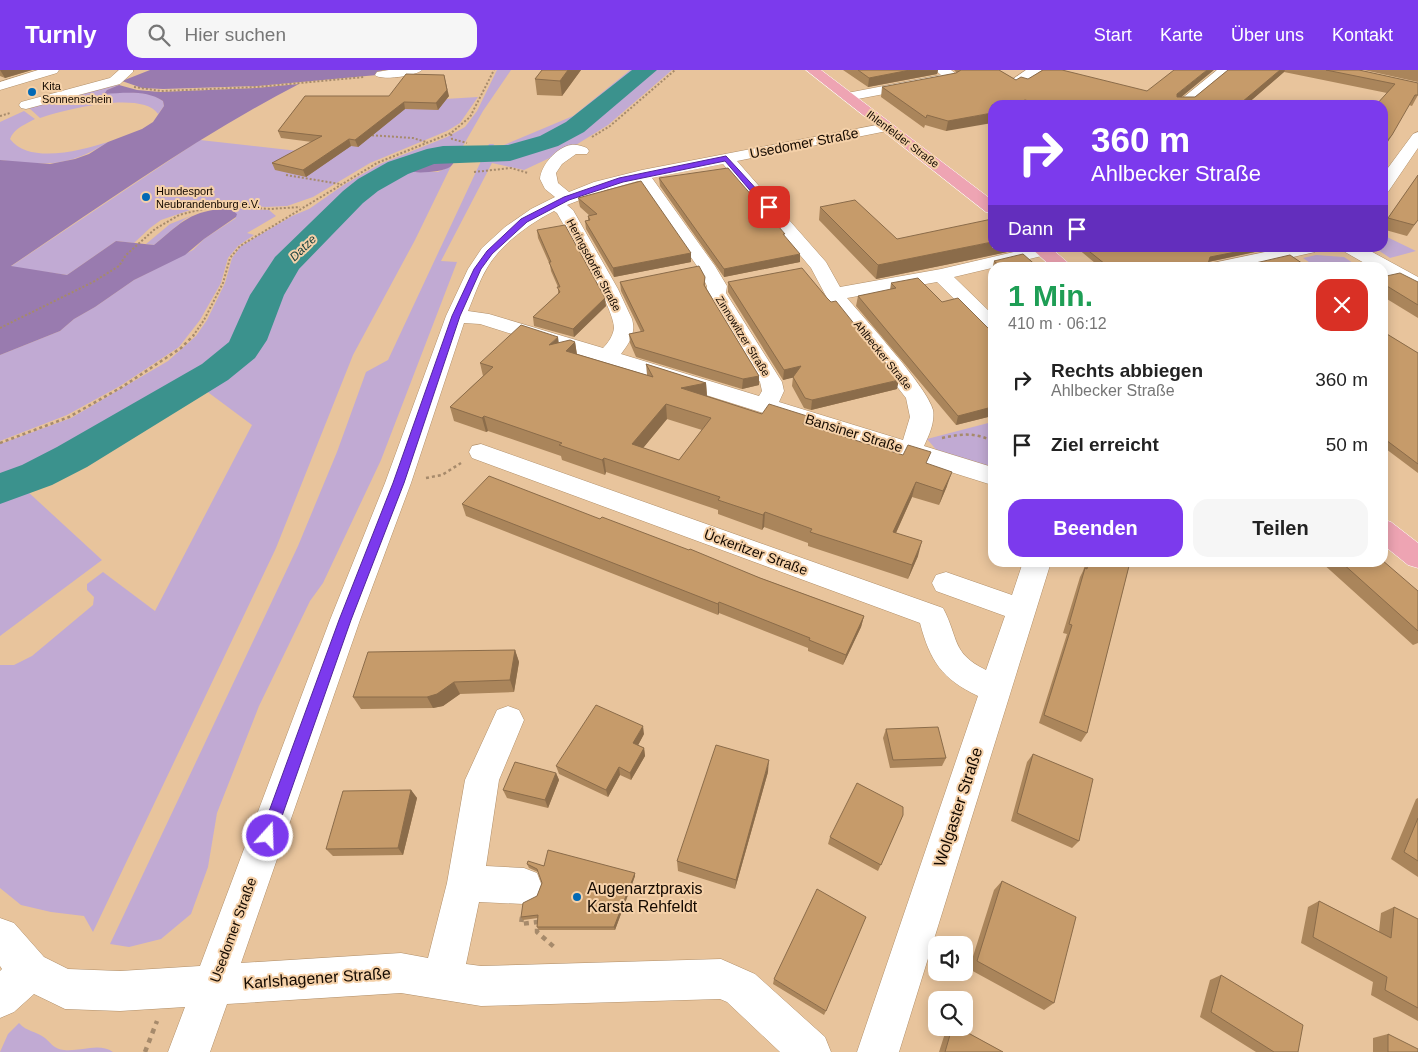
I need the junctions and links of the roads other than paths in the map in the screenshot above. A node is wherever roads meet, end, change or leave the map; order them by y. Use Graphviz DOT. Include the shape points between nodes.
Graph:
graph roads {
  1 [pos="52,70"];
  2 [pos="126,70"];
  3 [pos="415,70"];
  4 [pos="813,70"];
  5 [pos="942,70"];
  6 [pos="1035,70"];
  7 [pos="1225,70"];
  8 [pos="382,75"];
  9 [pos="1017,81"];
  10 [pos="0,86"];
  11 [pos="848,97"];
  12 [pos="1187,100"];
  13 [pos="26,105"];
  14 [pos="887,126"];
  15 [pos="1418,137"];
  16 [pos="577,150"];
  17 [pos="726,158"];
  18 [pos="642,175"];
  19 [pos="1388,180"];
  20 [pos="560,201"];
  21 [pos="988,205"];
  22 [pos="1030,252"];
  23 [pos="1046,252"];
  24 [pos="1289,252"];
  25 [pos="1359,252"];
  26 [pos="992,262"];
  27 [pos="1058,262"];
  28 [pos="1242,262"];
  29 [pos="1378,262"];
  30 [pos="988,263"];
  31 [pos="1388,268"];
  32 [pos="941,275"];
  33 [pos="1418,284"];
  34 [pos="834,294"];
  35 [pos="456,316"];
  36 [pos="988,321"];
  37 [pos="607,357"];
  38 [pos="766,406"];
  39 [pos="912,444"];
  40 [pos="481,452"];
  41 [pos="988,474"];
  42 [pos="1388,534"];
  43 [pos="1418,558"];
  44 [pos="1035,567"];
  45 [pos="946,583"];
  46 [pos="1022,610"];
  47 [pos="996,689"];
  48 [pos="508,720"];
  49 [pos="466,883"];
  50 [pos="524,886"];
  51 [pos="0,937"];
  52 [pos="30,971"];
  53 [pos="443,979"];
  54 [pos="213,985"];
  55 [pos="0,998"];
  56 [pos="189,1052"];
  57 [pos="810,1052"];
  58 [pos="878,1052"];
  1 -- 10 [label="street"];
  2 -- 13 [label="street" via="115,81"];
  3 -- 8 [label="street"];
  4 -- 11 [label="main road, Ihlenfelder Straße"];
  5 -- 11 [label="street" via="953,77"];
  6 -- 9 [label="street"];
  7 -- 12 [label="street"];
  11 -- 14 [label="main road, Ihlenfelder Straße"];
  14 -- 17 [label="street, Usedomer Straße"];
  14 -- 21 [label="main road, Ihlenfelder Straße"];
  15 -- 19 [label="street"];
  16 -- 20 [label="street, Heringsdorfer Straße" via="559,158 548,170 547,181"];
  17 -- 18 [label="street, Usedomer Straße"];
  17 -- 34 [label="street, Ahlbecker Straße" via="810,268"];
  18 -- 20 [label="street, Usedomer Straße"];
  18 -- 38 [label="street, Zinnowitzer Straße" via="697,268 726,284 716,294 771,382 773,391"];
  20 -- 35 [label="street, Usedomer Straße" via="524,221 489,252"];
  20 -- 37 [label="street, Heringsdorfer Straße" via="616,285 625,325 622,336"];
  22 -- 26 [label="street"];
  23 -- 27 [label="main road"];
  24 -- 28 [label="street"];
  25 -- 29 [label="street"];
  30 -- 32 [label="street"];
  31 -- 33 [label="street"];
  32 -- 34 [label="street"];
  32 -- 36 [label="street"];
  34 -- 39 [label="street, Ahlbecker Straße" via="921,405 921,423"];
  35 -- 37 [label="street, Bansiner Straße" via="482,318"];
  35 -- 54 [label="street, Usedomer Straße"];
  37 -- 38 [label="street, Bansiner Straße"];
  38 -- 39 [label="street, Bansiner Straße"];
  39 -- 41 [label="street, Bansiner Straße"];
  40 -- 47 [label="street, Ückeritzer Straße" via="932,616 941,649 949,663 961,673"];
  42 -- 43 [label="main road"];
  44 -- 46 [label="street, Wolgaster Straße"];
  45 -- 46 [label="street"];
  46 -- 47 [label="street, Wolgaster Straße"];
  47 -- 58 [label="street, Wolgaster Straße"];
  48 -- 49 [label="street" via="482,780"];
  49 -- 50 [label="street"];
  49 -- 53 [label="street"];
  51 -- 52 [label="street, Karlshagener Straße"];
  52 -- 54 [label="street, Karlshagener Straße" via="65,989 120,991"];
  52 -- 55 [label="street"];
  53 -- 54 [label="street, Karlshagener Straße" via="400,973"];
  53 -- 57 [label="street, Karlshagener Straße" via="481,986 721,979 741,988"];
  54 -- 56 [label="street, Usedomer Straße"];
}
